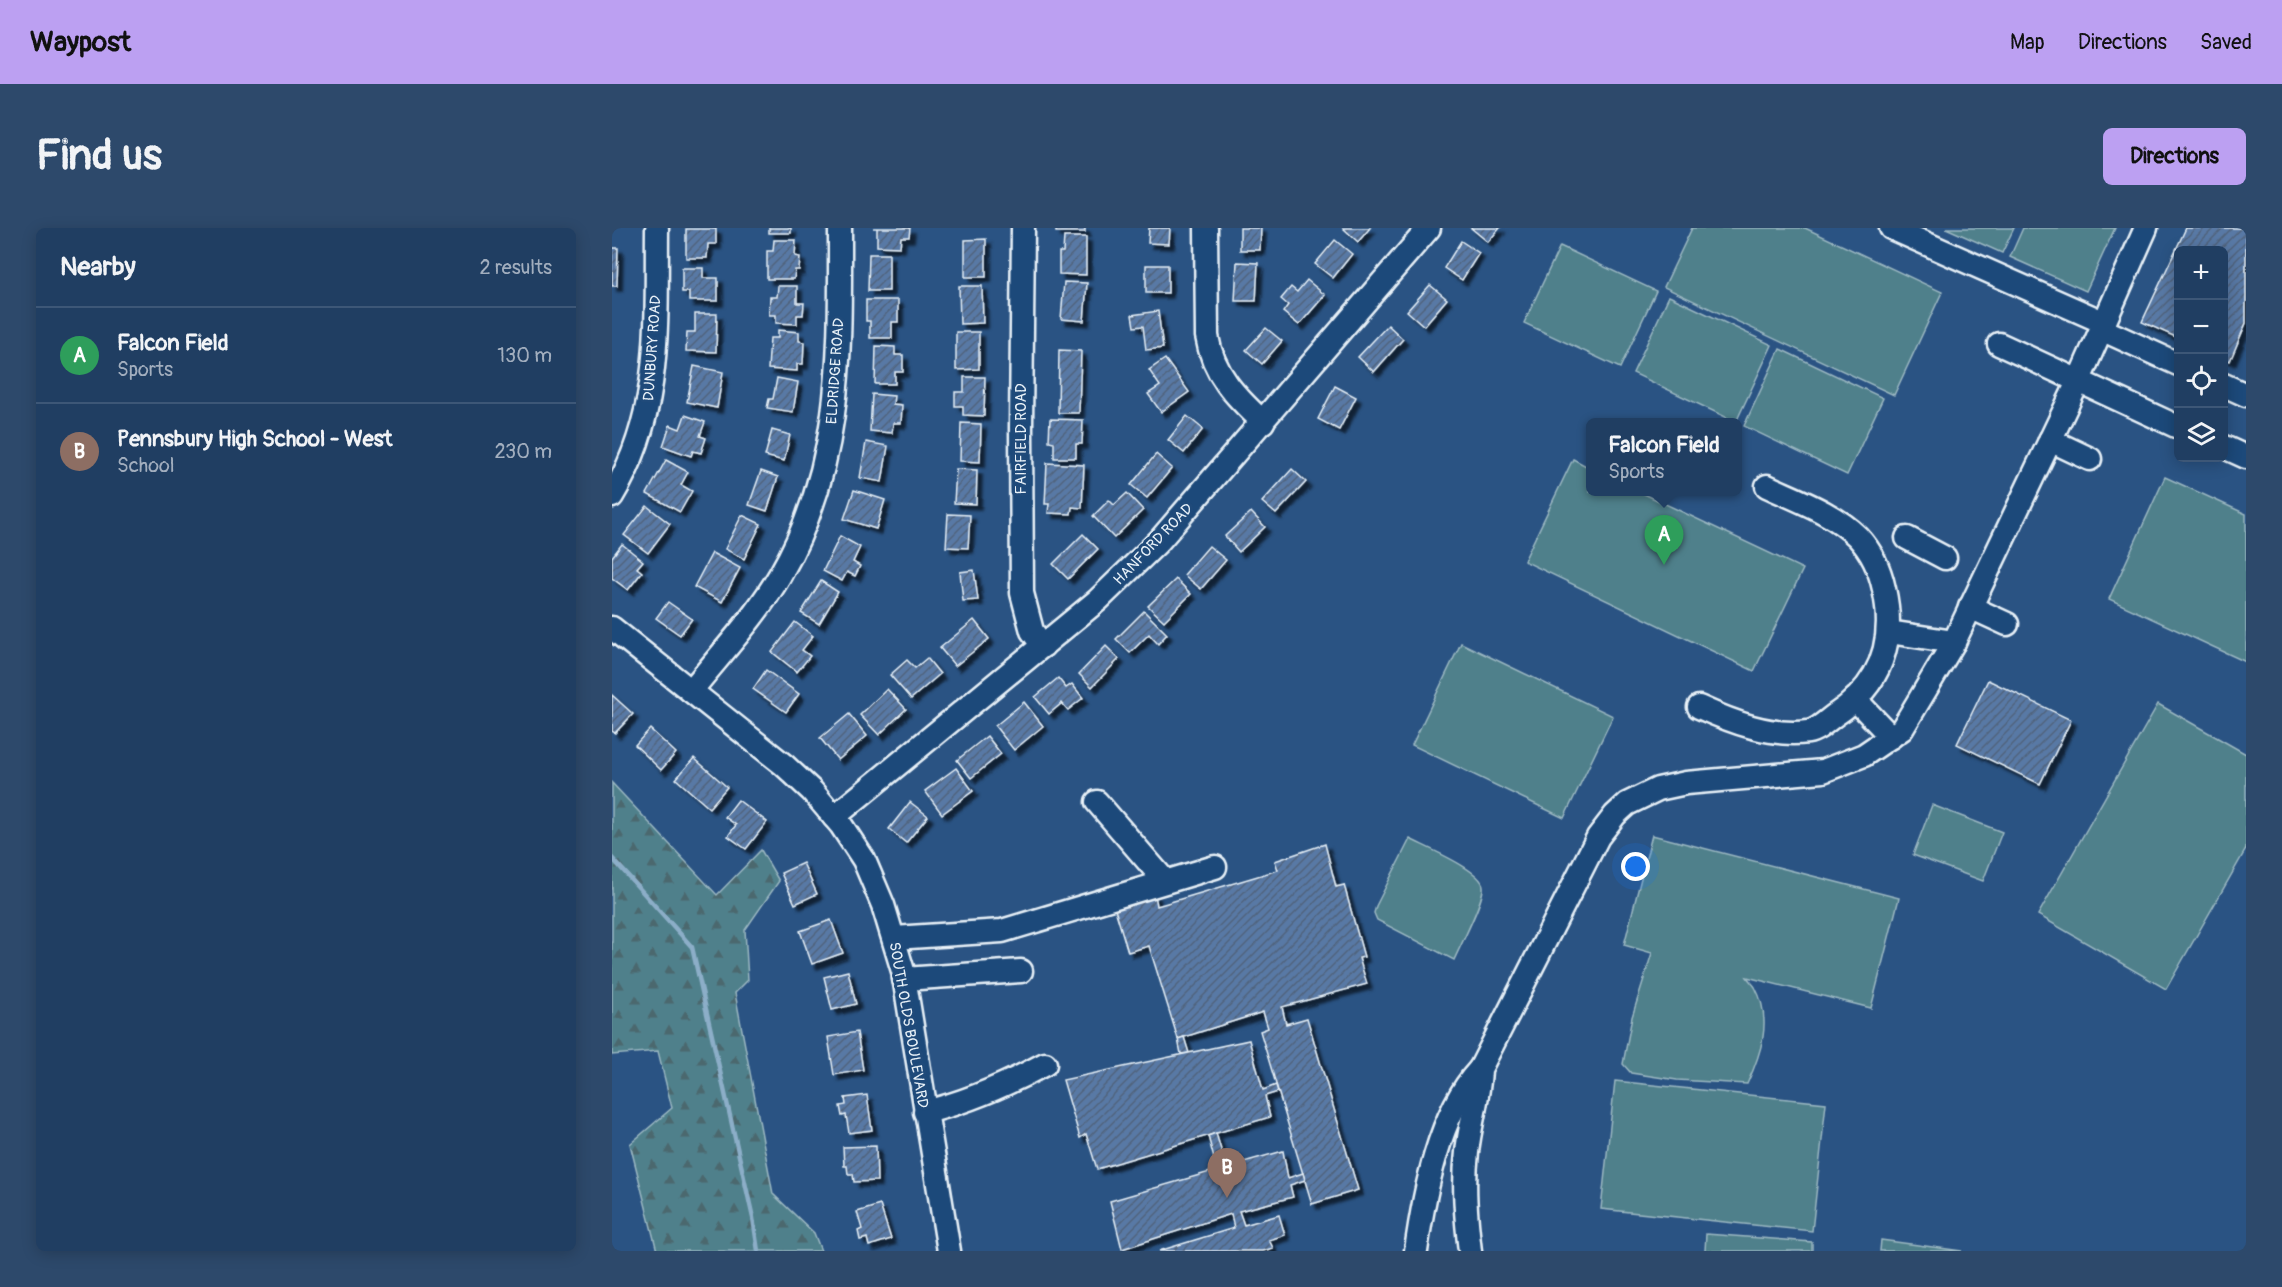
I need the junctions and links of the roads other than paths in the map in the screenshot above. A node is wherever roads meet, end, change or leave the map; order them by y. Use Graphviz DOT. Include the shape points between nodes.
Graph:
graph roads {
  1 [pos="657,228"];
  2 [pos="840,228"];
  3 [pos="1023,228"];
  4 [pos="1206,228"];
  5 [pos="1429,228"];
  6 [pos="1891,228"];
  7 [pos="2146,228"];
  8 [pos="2102,325"];
  9 [pos="1999,344"];
  10 [pos="2174,362"];
  11 [pos="2078,382"];
  12 [pos="2228,387"];
  13 [pos="2246,395"];
  14 [pos="1263,422"];
  15 [pos="2174,425"];
  16 [pos="2050,440"];
  17 [pos="2228,449"];
  18 [pos="2246,457"];
  19 [pos="2090,459"];
  20 [pos="1767,486"];
  21 [pos="612,496"];
  22 [pos="1907,538"];
  23 [pos="1945,558"];
  24 [pos="1970,607"];
  25 [pos="2007,624"];
  26 [pos="612,628"];
  27 [pos="1889,632"];
  28 [pos="1954,642"];
  29 [pos="1043,646"];
  30 [pos="691,691"];
  31 [pos="1855,699"];
  32 [pos="1699,706"];
  33 [pos="1891,737"];
  34 [pos="1097,802"];
  35 [pos="834,817"];
  36 [pos="1215,867"];
  37 [pos="1162,878"];
  38 [pos="894,938"];
  39 [pos="1021,971"];
  40 [pos="904,979"];
  41 [pos="1045,1064"];
  42 [pos="1480,1069"];
  43 [pos="925,1112"];
  44 [pos="949,1251"];
  45 [pos="1416,1251"];
  46 [pos="1470,1251"];
  1 -- 21 [label="street, DUNBURY ROAD" via="656,334 649,405 632,458"];
  2 -- 30 [label="street, ELDRIDGE ROAD" via="836,399 822,471 808,516 780,576"];
  3 -- 29 [label="street, FAIRFIELD ROAD" via="1022,594 1032,631"];
  4 -- 14 [label="street" via="1209,349 1224,382"];
  5 -- 14 [label="street, HANFORD ROAD"];
  6 -- 8 [label="street"];
  7 -- 8 [label="street"];
  8 -- 10 [label="street"];
  8 -- 11 [label="street"];
  9 -- 11 [label="street"];
  11 -- 15 [label="street"];
  11 -- 16 [label="street"];
  12 -- 13 [label="street"];
  14 -- 29 [label="street, HANFORD ROAD" via="1133,568"];
  16 -- 19 [label="street"];
  16 -- 24 [label="street"];
  17 -- 18 [label="street"];
  20 -- 27 [label="street" via="1836,520 1859,538 1881,576"];
  22 -- 23 [label="street"];
  24 -- 25 [label="street"];
  24 -- 28 [label="street"];
  26 -- 30 [label="street, SOUTH OLDS BOULEVARD"];
  27 -- 28 [label="street"];
  27 -- 31 [label="street" via="1880,663"];
  28 -- 33 [label="street" via="1904,726"];
  29 -- 35 [label="street, HANFORD ROAD"];
  30 -- 35 [label="street, SOUTH OLDS BOULEVARD" via="784,765"];
  31 -- 32 [label="street" via="1810,732 1771,731 1727,720"];
  31 -- 33 [label="street"];
  33 -- 42 [label="street" via="1864,755 1823,771 1686,783 1658,789 1627,804 1606,825 1590,850"];
  34 -- 37 [label="street"];
  35 -- 38 [label="street, SOUTH OLDS BOULEVARD" via="864,860"];
  36 -- 37 [label="street"];
  37 -- 38 [label="street" via="1002,930"];
  38 -- 40 [label="street, SOUTH OLDS BOULEVARD"];
  39 -- 40 [label="street"];
  40 -- 43 [label="street, SOUTH OLDS BOULEVARD"];
  41 -- 43 [label="street" via="959,1104"];
  42 -- 45 [label="street" via="1468,1082 1439,1145"];
  42 -- 46 [label="street" via="1465,1175"];
  43 -- 44 [label="street, SOUTH OLDS BOULEVARD"];
}
